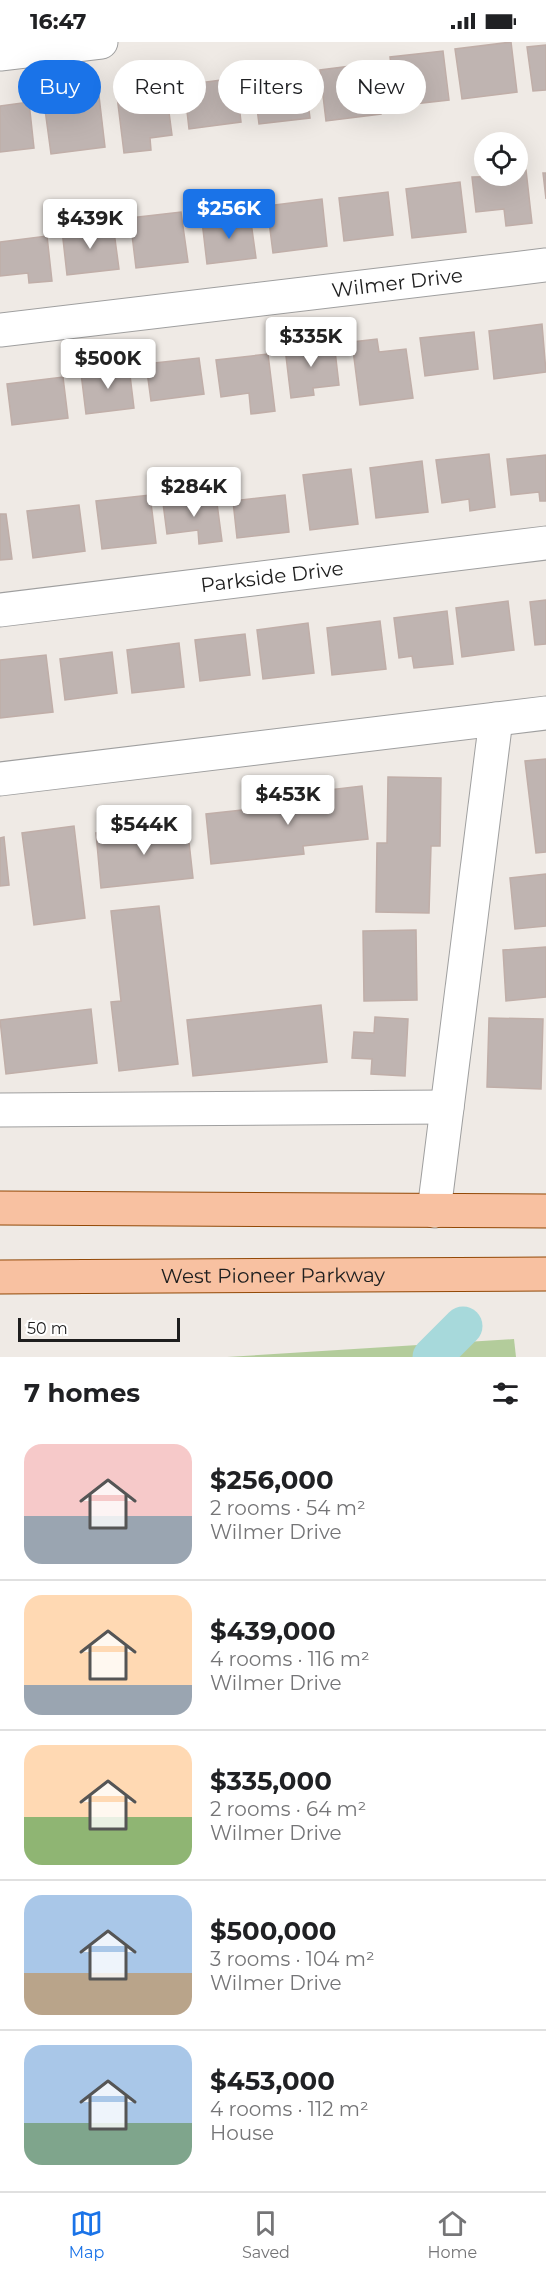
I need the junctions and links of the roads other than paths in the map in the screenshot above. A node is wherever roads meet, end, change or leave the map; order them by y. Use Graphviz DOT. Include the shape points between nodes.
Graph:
graph roads {
  1 [pos="101,42"];
  2 [pos="0,54"];
  3 [pos="546,265"];
  4 [pos="0,330"];
  5 [pos="546,543"];
  6 [pos="0,610"];
  7 [pos="546,713"];
  8 [pos="496,719"];
  9 [pos="0,779"];
  10 [pos="447,1107"];
  11 [pos="0,1110"];
  12 [pos="0,1208"];
  13 [pos="434,1211"];
  14 [pos="546,1211"];
  15 [pos="546,1274"];
  16 [pos="0,1277"];
  1 -- 2 [label="street"];
  3 -- 4 [label="street, Wilmer Drive"];
  5 -- 6 [label="street, Parkside Drive"];
  7 -- 8 [label="street"];
  8 -- 9 [label="street"];
  8 -- 10 [label="street"];
  10 -- 11 [label="street"];
  10 -- 13 [label="street"];
  12 -- 13 [label="main road"];
  13 -- 14 [label="main road"];
  15 -- 16 [label="main road, West Pioneer Parkway"];
}
